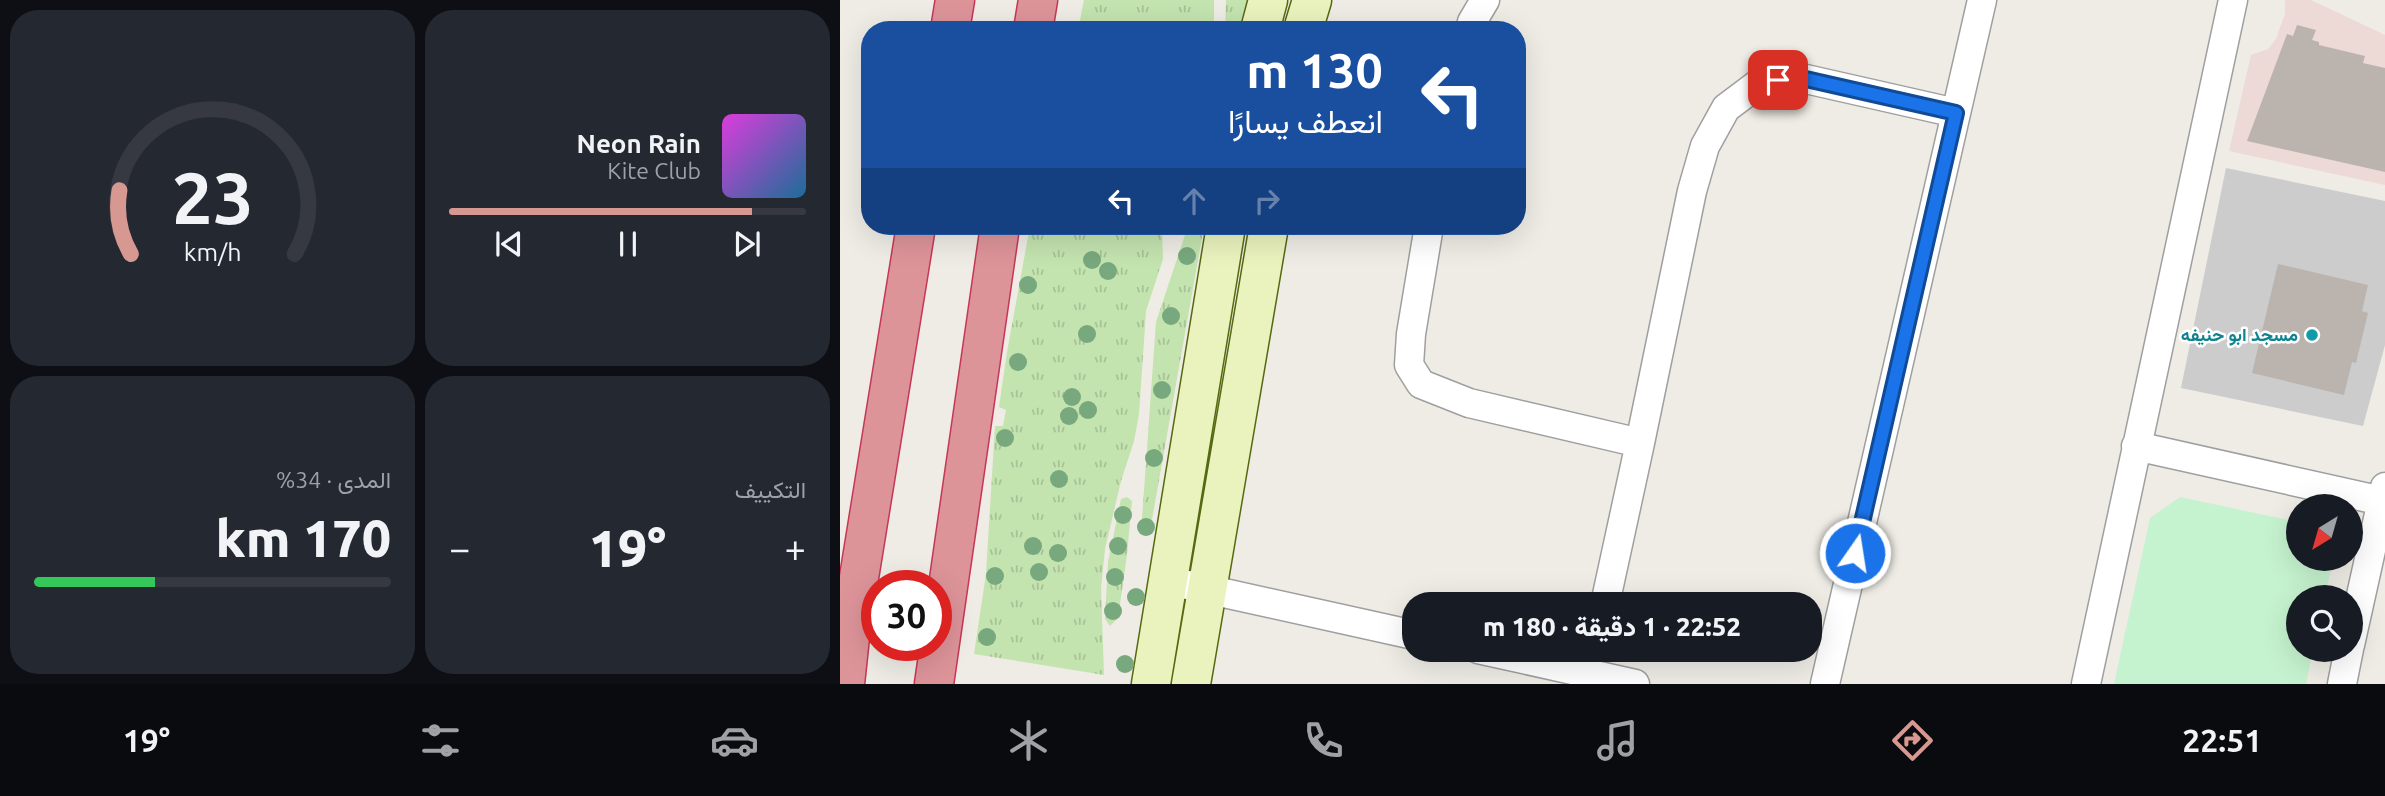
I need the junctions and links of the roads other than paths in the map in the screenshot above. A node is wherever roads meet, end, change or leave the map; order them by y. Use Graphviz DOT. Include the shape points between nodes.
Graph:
graph roads {
  1 [pos="955,0"];
  2 [pos="1038,0"];
  3 [pos="1268,0"];
  4 [pos="1312,0"];
  5 [pos="1485,0"];
  6 [pos="1982,0"];
  7 [pos="2233,0"];
  8 [pos="952,21"];
  9 [pos="1034,21"];
  10 [pos="1262,21"];
  11 [pos="1306,21"];
  12 [pos="1473,21"];
  13 [pos="1956,113"];
  14 [pos="915,235"];
  15 [pos="999,235"];
  16 [pos="1225,235"];
  17 [pos="1267,235"];
  18 [pos="1428,235"];
  19 [pos="1640,443"];
  20 [pos="2136,446"];
  21 [pos="2384,494"];
  22 [pos="1168,580"];
  23 [pos="2363,588"];
  24 [pos="1207,589"];
  25 [pos="1608,592"];
  26 [pos="1402,632"];
  27 [pos="1592,662"];
  28 [pos="2347,662"];
  29 [pos="845,684"];
  30 [pos="934,684"];
  31 [pos="1151,684"];
  32 [pos="1191,684"];
  33 [pos="1635,684"];
  34 [pos="1825,684"];
  35 [pos="2086,684"];
  36 [pos="2342,684"];
  1 -- 8 [label="highway"];
  2 -- 9 [label="highway"];
  3 -- 10 [label="main road"];
  4 -- 11 [label="main road"];
  5 -- 12 [label="street"];
  6 -- 13 [label="street"];
  7 -- 20 [label="street"];
  13 -- 19 [label="street" via="1797,77 1758,84 1726,108 1704,146 1692,191"];
  13 -- 34 [label="street"];
  14 -- 29 [label="highway"];
  15 -- 30 [label="highway"];
  16 -- 22 [label="main road"];
  17 -- 24 [label="main road"];
  18 -- 19 [label="street" via="1409,365 1421,384 1469,403"];
  19 -- 25 [label="street"];
  20 -- 21 [label="street"];
  20 -- 35 [label="street"];
  21 -- 23 [label="street"];
  22 -- 24 [label="street"];
  22 -- 31 [label="main road"];
  24 -- 26 [label="street"];
  24 -- 32 [label="main road"];
  27 -- 33 [label="street"];
  28 -- 36 [label="street"];
}
